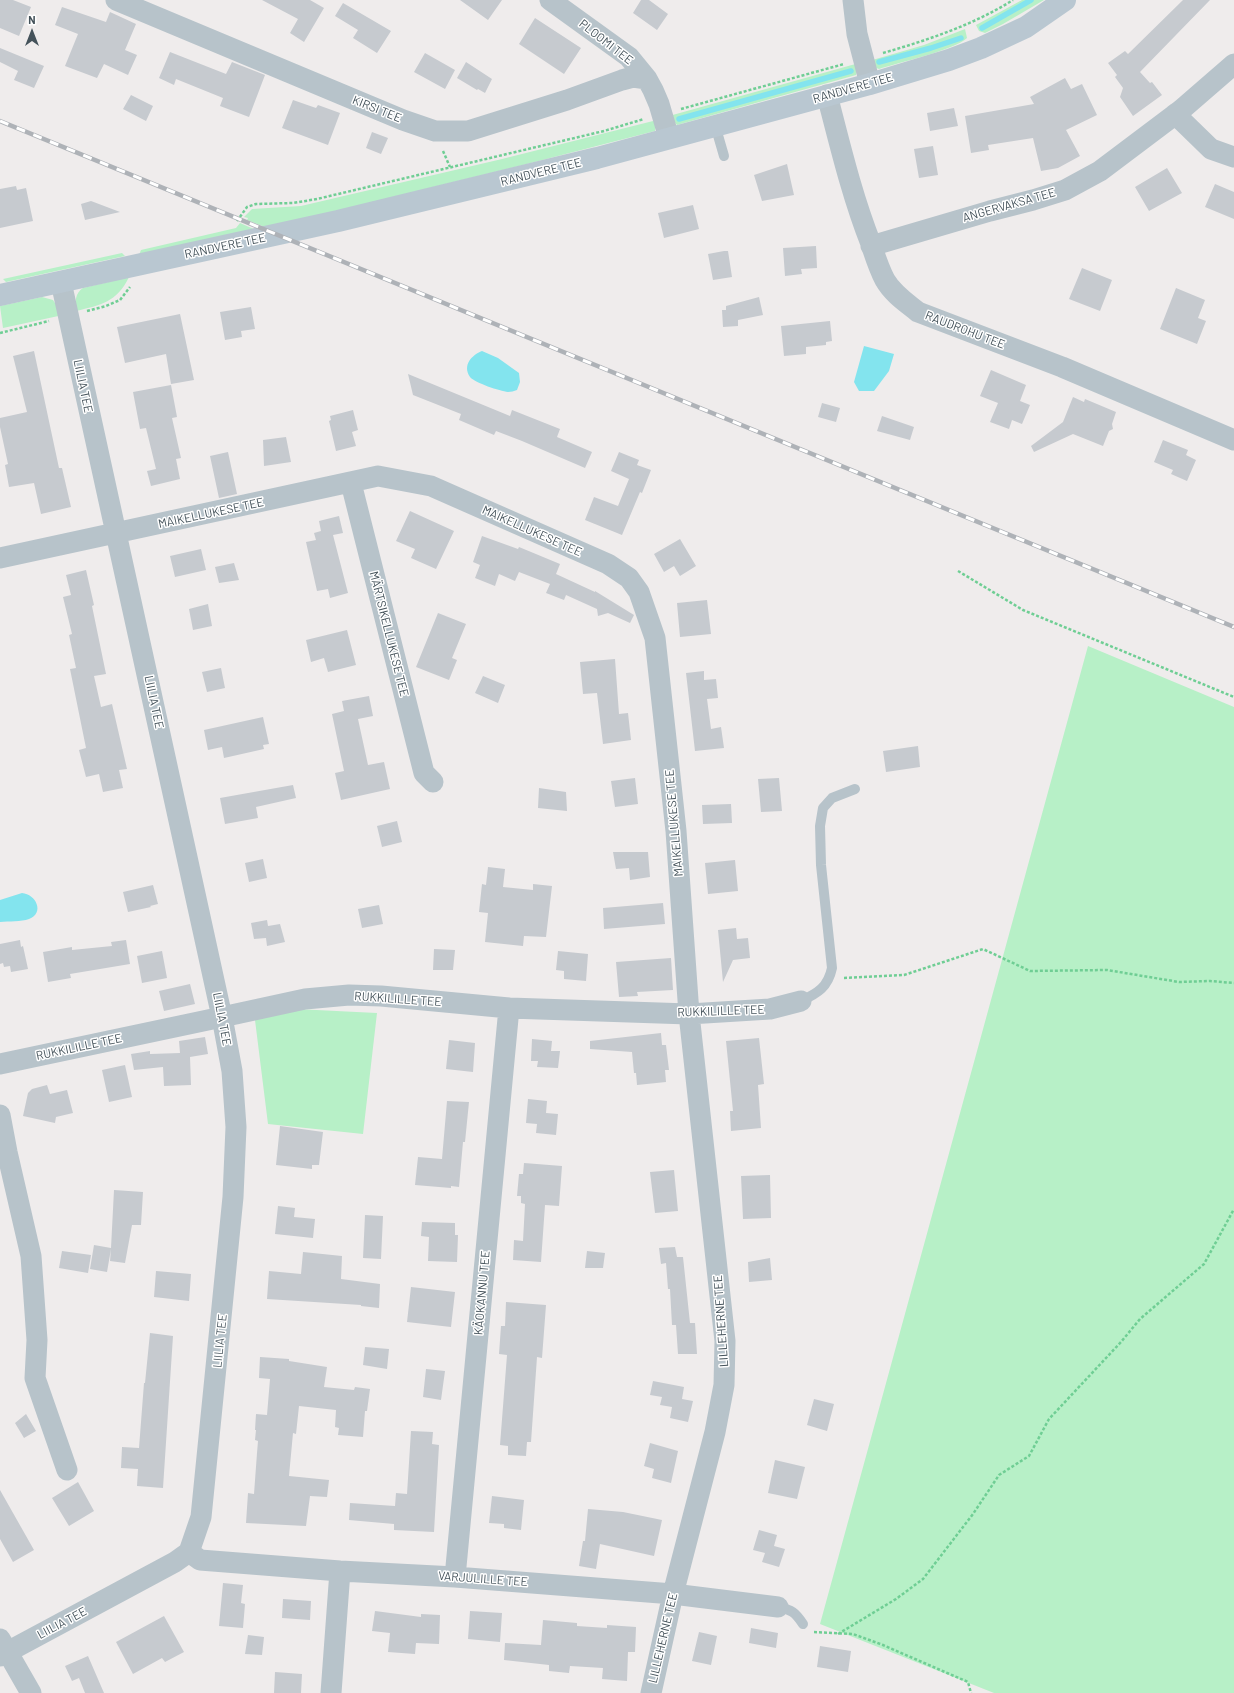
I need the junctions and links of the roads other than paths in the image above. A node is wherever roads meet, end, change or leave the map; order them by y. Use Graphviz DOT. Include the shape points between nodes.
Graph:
graph roads {
  1 [pos="116,0"];
  2 [pos="550,0"];
  3 [pos="853,0"];
  4 [pos="1065,0"];
  5 [pos="1234,64"];
  6 [pos="647,79"];
  7 [pos="870,84"];
  8 [pos="827,95"];
  9 [pos="1175,114"];
  10 [pos="715,125"];
  11 [pos="669,138"];
  12 [pos="724,156"];
  13 [pos="1234,157"];
  14 [pos="871,246"];
  15 [pos="61,282"];
  16 [pos="0,295"];
  17 [pos="1234,440"];
  18 [pos="351,483"];
  19 [pos="116,534"];
  20 [pos="0,558"];
  21 [pos="433,782"];
  22 [pos="855,789"];
  23 [pos="801,1001"];
  24 [pos="509,1008"];
  25 [pos="689,1014"];
  26 [pos="222,1017"];
  27 [pos="0,1064"];
  28 [pos="0,1115"];
  29 [pos="67,1470"];
  30 [pos="190,1552"];
  31 [pos="340,1571"];
  32 [pos="455,1576"];
  33 [pos="673,1594"];
  34 [pos="778,1607"];
  35 [pos="803,1624"];
  36 [pos="2,1649"];
  37 [pos="31,1693"];
  38 [pos="331,1693"];
  39 [pos="651,1693"];
  1 -- 6 [label="street, KIRSI TEE" via="403,120 435,130 468,131 622,80"];
  2 -- 6 [label="street, PLOOMI TEE" via="629,57"];
  3 -- 7 [label="street" via="857,34"];
  4 -- 7 [label="street, RANDVERE TEE" via="1026,27 981,48"];
  5 -- 9 [label="street, ANGERVAKSA TEE"];
  6 -- 11 [label="street, PLOOMI TEE" via="659,104"];
  7 -- 8 [label="street, RANDVERE TEE"];
  8 -- 10 [label="street, RANDVERE TEE"];
  8 -- 14 [label="street, RAUDROHU TEE"];
  9 -- 13 [label="street" via="1212,149"];
  9 -- 14 [label="street, ANGERVAKSA TEE" via="1100,171 1065,190"];
  10 -- 11 [label="street, RANDVERE TEE"];
  10 -- 12 [label="lane"];
  11 -- 15 [label="street, RANDVERE TEE" via="597,158 279,235"];
  14 -- 17 [label="street, RAUDROHU TEE" via="886,281 894,292 918,312 1062,367"];
  15 -- 16 [label="street, RANDVERE TEE"];
  15 -- 19 [label="street, LIILIA TEE"];
  18 -- 19 [label="street, MAIKELLUKESE TEE"];
  18 -- 21 [label="street, MÄRTSIKELLUKESE TEE" via="424,773"];
  18 -- 25 [label="street, MAIKELLUKESE TEE" via="378,476 431,486 608,564 629,578 639,592 655,638 676,831"];
  19 -- 20 [label="street, MAIKELLUKESE TEE"];
  19 -- 26 [label="street, LIILIA TEE"];
  22 -- 23 [label="lane" via="832,798 824,808 820,826 821,865 832,968 830,978 818,993"];
  23 -- 25 [label="street, RUKKILILLE TEE" via="770,1010"];
  24 -- 25 [label="street, RUKKILILLE TEE"];
  24 -- 26 [label="street, RUKKILILLE TEE" via="349,995 305,999"];
  24 -- 32 [label="street, KÄOKANNU TEE"];
  25 -- 33 [label="street, LILLEHERNE TEE" via="725,1341 724,1384 715,1432"];
  26 -- 27 [label="street, RUKKILILLE TEE"];
  26 -- 30 [label="street, LIILIA TEE" via="232,1071 236,1127 234,1197 201,1517"];
  28 -- 29 [label="street" via="6,1152 31,1256 37,1340 35,1378"];
  30 -- 31 [label="street, VARJULILLE TEE" via="200,1560"];
  30 -- 36 [label="street, LIILIA TEE"];
  31 -- 32 [label="street, VARJULILLE TEE"];
  31 -- 38 [label="street"];
  32 -- 33 [label="street, VARJULILLE TEE"];
  33 -- 34 [label="street, VARJULILLE TEE"];
  33 -- 39 [label="street, LILLEHERNE TEE"];
  34 -- 35 [label="lane" via="792,1610"];
  36 -- 37 [label="street"];
}
